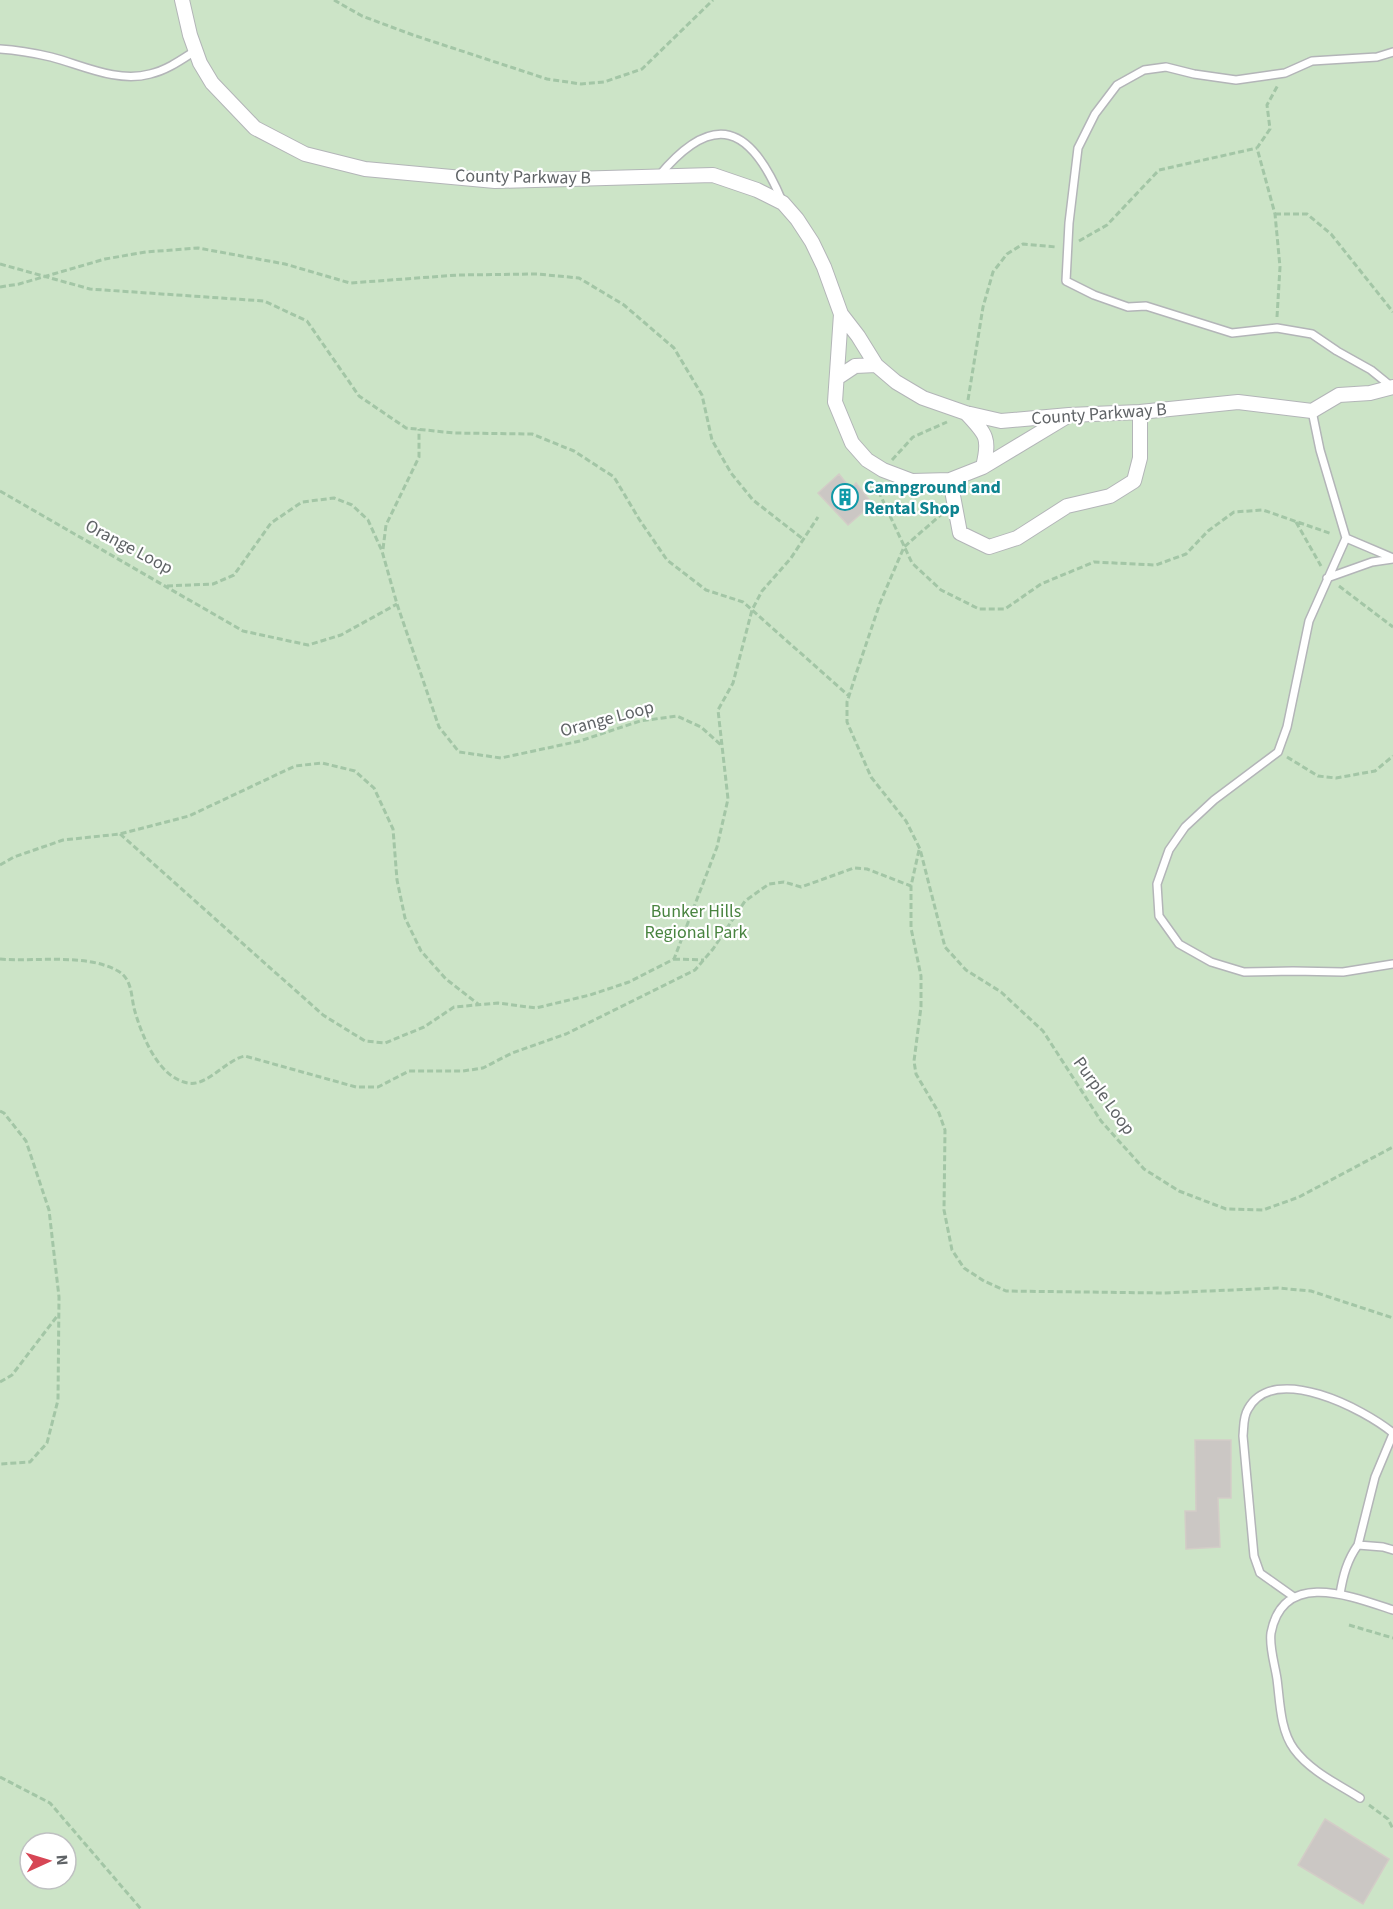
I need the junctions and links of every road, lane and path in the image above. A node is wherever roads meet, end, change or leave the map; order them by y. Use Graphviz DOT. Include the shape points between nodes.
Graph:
graph roads {
  1 [pos="182,0"];
  2 [pos="334,0"];
  3 [pos="713,0"];
  4 [pos="0,49"];
  5 [pos="195,51"];
  6 [pos="1393,52"];
  7 [pos="1285,73"];
  8 [pos="658,177"];
  9 [pos="783,203"];
  10 [pos="1275,214"];
  11 [pos="0,264"];
  12 [pos="46,276"];
  13 [pos="0,286"];
  14 [pos="1393,312"];
  15 [pos="841,314"];
  16 [pos="1277,328"];
  17 [pos="876,365"];
  18 [pos="837,378"];
  19 [pos="1392,387"];
  20 [pos="1312,411"];
  21 [pos="1140,412"];
  22 [pos="966,413"];
  23 [pos="1069,415"];
  24 [pos="419,429"];
  25 [pos="983,467"];
  26 [pos="950,480"];
  27 [pos="0,491"];
  28 [pos="956,502"];
  29 [pos="818,517"];
  30 [pos="1346,538"];
  31 [pos="803,539"];
  32 [pos="904,547"];
  33 [pos="382,551"];
  34 [pos="1393,559"];
  35 [pos="1327,578"];
  36 [pos="166,586"];
  37 [pos="398,604"];
  38 [pos="752,610"];
  39 [pos="849,696"];
  40 [pos="722,746"];
  41 [pos="1278,752"];
  42 [pos="1393,756"];
  43 [pos="120,834"];
  44 [pos="920,849"];
  45 [pos="0,865"];
  46 [pos="911,886"];
  47 [pos="0,959"];
  48 [pos="674,959"];
  49 [pos="704,960"];
  50 [pos="1393,964"];
  51 [pos="480,1005"];
  52 [pos="0,1111"];
  53 [pos="1393,1147"];
  54 [pos="59,1314"];
  55 [pos="1393,1318"];
  56 [pos="0,1382"];
  57 [pos="1393,1434"];
  58 [pos="0,1464"];
  59 [pos="1358,1545"];
  60 [pos="1393,1550"];
  61 [pos="1340,1594"];
  62 [pos="1294,1597"];
  63 [pos="1393,1610"];
  64 [pos="1349,1625"];
  65 [pos="1393,1638"];
  66 [pos="0,1777"];
  67 [pos="1360,1798"];
  68 [pos="1393,1829"];
  69 [pos="141,1909"];
  1 -- 5 [label="street, County Parkway B"];
  2 -- 3 [label="path" via="412,36 547,80 581,84 604,82 642,69"];
  4 -- 5 [label="lane" via="131,77 166,69"];
  5 -- 8 [label="street, County Parkway B" via="212,83 255,128 305,154 365,169 495,180"];
  6 -- 7 [label="lane" via="1377,57 1312,61"];
  7 -- 10 [label="path" via="1267,105 1270,129 1257,148"];
  7 -- 16 [label="lane" via="1236,80 1166,67 1144,70 1117,85 1095,114 1078,148 1066,281 1128,307 1146,306 1232,333"];
  8 -- 9 [label="street, County Parkway B" via="713,175"];
  8 -- 9 [label="lane" via="693,143 715,133 734,136 754,149"];
  9 -- 15 [label="street, County Parkway B" via="812,242"];
  10 -- 14 [label="path" via="1307,214 1331,234"];
  10 -- 16 [label="path" via="1280,267"];
  11 -- 12 [label="path"];
  12 -- 13 [label="path"];
  12 -- 24 [label="path" via="90,289 264,301 307,321 359,396 406,428"];
  12 -- 31 [label="path" via="105,259 198,248 285,264 350,283 537,274 579,279 624,305 674,348 702,396 712,440 731,473 753,500"];
  15 -- 17 [label="street, County Parkway B"];
  15 -- 18 [label="street, County Parkway B"];
  16 -- 19 [label="lane" via="1312,334"];
  17 -- 18 [label="street" via="855,366"];
  17 -- 22 [label="street, County Parkway B" via="923,398"];
  18 -- 26 [label="street, County Parkway B" via="835,402 852,443 867,460 912,481"];
  19 -- 20 [label="street" via="1339,395"];
  20 -- 21 [label="street, County Parkway B" via="1238,402"];
  20 -- 30 [label="lane"];
  21 -- 23 [label="street, County Parkway B"];
  21 -- 28 [label="street" via="1140,458 1134,481 1110,496 1067,506 1017,538 989,547 960,532"];
  22 -- 23 [label="street, County Parkway B" via="1001,421"];
  22 -- 25 [label="street" via="981,428 988,446"];
  23 -- 25 [label="street, County Parkway B"];
  24 -- 33 [label="path" via="419,457 386,525"];
  24 -- 38 [label="path" via="532,434 574,451 614,477 667,560 706,590 743,602"];
  25 -- 26 [label="street, County Parkway B"];
  26 -- 28 [label="street"];
  27 -- 36 [label="path, Orange Loop"];
  28 -- 32 [label="path"];
  29 -- 31 [label="path"];
  30 -- 32 [label="path" via="1263,510 1234,512 1186,554 1156,565 1094,562 1041,584 1005,609 980,609 941,590 912,563"];
  30 -- 34 [label="lane"];
  30 -- 35 [label="lane"];
  31 -- 38 [label="path"];
  32 -- 39 [label="path, Purple Loop" via="880,603"];
  33 -- 36 [label="path, Orange Loop" via="368,520 352,505 334,498 302,502 271,523 234,575 213,584"];
  33 -- 37 [label="path, Orange Loop"];
  34 -- 35 [label="lane"];
  35 -- 41 [label="lane" via="1309,621 1287,727"];
  36 -- 37 [label="path" via="243,631 308,645 341,635"];
  37 -- 40 [label="path, Orange Loop" via="439,727 459,752 501,758 580,741 640,721 677,716 701,726"];
  38 -- 39 [label="path"];
  38 -- 40 [label="path" via="734,683 718,710"];
  39 -- 44 [label="path, Purple Loop" via="847,722 871,777 906,821"];
  40 -- 48 [label="path" via="728,800 719,837"];
  41 -- 42 [label="path" via="1318,776 1336,778 1375,771"];
  41 -- 50 [label="lane" via="1185,826 1169,850 1157,884 1159,916 1179,944 1211,962 1244,972 1343,972"];
  43 -- 45 [label="path" via="63,840"];
  43 -- 51 [label="path" via="323,1016 365,1041 386,1043 424,1027 454,1007"];
  43 -- 51 [label="path" via="189,816 295,766 322,762 355,771 374,788 393,829 405,918 422,951 446,979"];
  44 -- 46 [label="path"];
  44 -- 53 [label="path, Purple Loop" via="945,947 966,970 1001,992 1042,1031 1101,1121 1144,1169 1179,1191 1226,1209 1263,1210 1299,1197"];
  46 -- 49 [label="path" via="854,868 801,887 784,882 769,884 745,901"];
  46 -- 55 [label="path" via="911,928 921,976 914,1061 916,1074 945,1130 946,1230 952,1250 964,1268 1006,1291 1163,1293 1278,1288 1311,1291"];
  47 -- 49 [label="path" via="90,962 122,973 131,988 140,1026 162,1068 190,1084 201,1082 234,1059 245,1056 368,1088 409,1071 483,1068 600,1019 695,970"];
  48 -- 49 [label="path"];
  48 -- 51 [label="path" via="629,982 536,1008"];
  52 -- 54 [label="path" via="26,1141 49,1210"];
  54 -- 56 [label="path" via="12,1375"];
  54 -- 58 [label="path" via="58,1400 47,1443 30,1462"];
  57 -- 59 [label="lane" via="1375,1477"];
  57 -- 62 [label="lane" via="1356,1410 1305,1390 1265,1391 1248,1409 1243,1436 1254,1556 1260,1573"];
  59 -- 60 [label="lane"];
  59 -- 61 [label="lane" via="1350,1555"];
  61 -- 62 [label="lane" via="1314,1592"];
  61 -- 63 [label="lane"];
  62 -- 67 [label="lane" via="1280,1608 1271,1635 1283,1723 1293,1748 1307,1763"];
  64 -- 65 [label="path"];
  66 -- 69 [label="path" via="50,1803"];
  67 -- 68 [label="path" via="1388,1819"];
}
